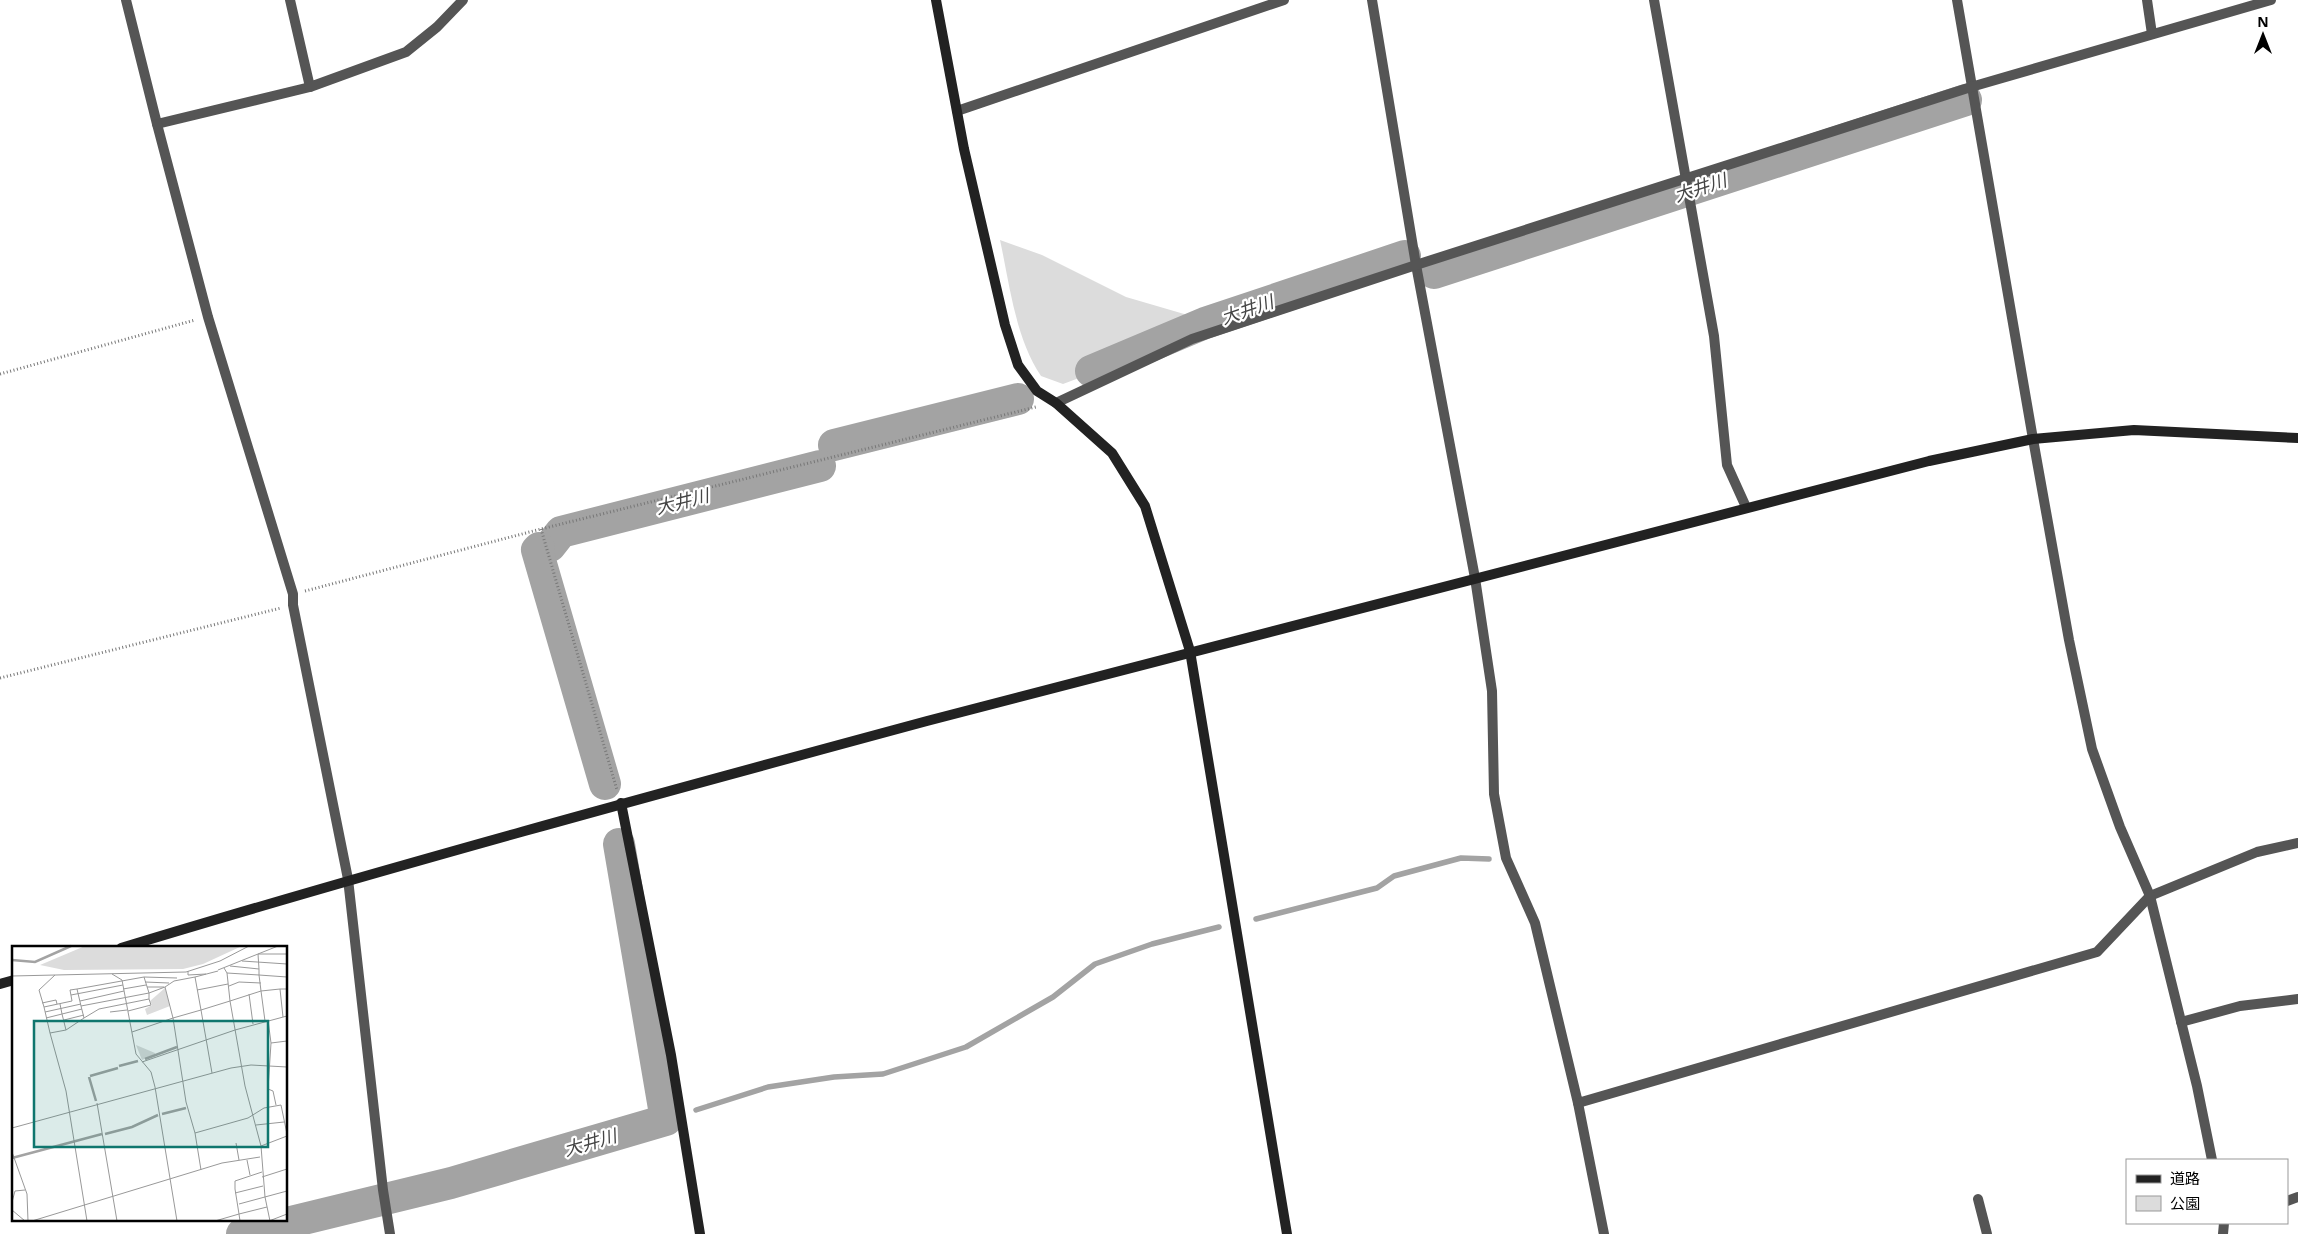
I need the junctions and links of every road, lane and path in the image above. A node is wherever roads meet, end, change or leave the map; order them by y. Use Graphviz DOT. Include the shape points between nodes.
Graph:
graph roads {
  1 [pos="126,0"];
  2 [pos="290,0"];
  3 [pos="463,0"];
  4 [pos="936,0"];
  5 [pos="1284,0"];
  6 [pos="1372,0"];
  7 [pos="1654,0"];
  8 [pos="1957,0"];
  9 [pos="2147,0"];
  10 [pos="2271,0"];
  11 [pos="2152,34"];
  12 [pos="310,87"];
  13 [pos="1971,87"];
  14 [pos="957,111"];
  15 [pos="157,124"];
  16 [pos="1686,178"];
  17 [pos="1416,265"];
  18 [pos="208,317"];
  19 [pos="0,374"];
  20 [pos="1056,403"];
  21 [pos="2298,438"];
  22 [pos="2033,439"];
  23 [pos="1746,507"];
  24 [pos="541,529"];
  25 [pos="1475,578"];
  26 [pos="292,594"];
  27 [pos="293,606"];
  28 [pos="1190,651"];
  29 [pos="0,678"];
  30 [pos="621,803"];
  31 [pos="2298,843"];
  32 [pos="348,879"];
  33 [pos="2150,896"];
  34 [pos="128,946"];
  35 [pos="2298,999"];
  36 [pos="2181,1022"];
  37 [pos="1578,1103"];
  38 [pos="2212,1159"];
  39 [pos="1978,1199"];
  40 [pos="390,1234"];
  41 [pos="700,1234"];
  42 [pos="1287,1234"];
  43 [pos="1604,1234"];
  44 [pos="1987,1234"];
  1 -- 15 [label="street"];
  2 -- 12 [label="street"];
  3 -- 12 [label="street" via="406,52"];
  4 -- 14 [label="street"];
  5 -- 14 [label="street"];
  6 -- 17 [label="street"];
  7 -- 16 [label="street"];
  8 -- 13 [label="street"];
  9 -- 11 [label="street"];
  10 -- 11 [label="street"];
  11 -- 13 [label="street"];
  12 -- 15 [label="street"];
  13 -- 16 [label="street"];
  13 -- 22 [label="street"];
  14 -- 20 [label="street" via="1015,357 1037,391"];
  15 -- 18 [label="street"];
  16 -- 17 [label="street"];
  16 -- 23 [label="street" via="1714,336 1727,465"];
  17 -- 20 [label="street" via="1192,339"];
  17 -- 25 [label="street"];
  18 -- 19 [label="path"];
  18 -- 26 [label="street"];
  20 -- 24 [label="path"];
  20 -- 28 [label="street" via="1112,453 1145,506"];
  21 -- 22 [label="street" via="2134,430"];
  22 -- 23 [label="street" via="1929,461"];
  22 -- 33 [label="street" via="2092,749 2120,827"];
  23 -- 25 [label="street"];
  24 -- 26 [label="path"];
  24 -- 30 [label="path"];
  25 -- 28 [label="street"];
  25 -- 37 [label="street" via="1492,691 1494,794 1504,849 1535,923"];
  26 -- 27 [label="street"];
  27 -- 29 [label="path"];
  27 -- 32 [label="street"];
  28 -- 30 [label="street"];
  28 -- 42 [label="street"];
  30 -- 32 [label="street"];
  30 -- 41 [label="street" via="671,1055"];
  31 -- 33 [label="street" via="2257,852"];
  32 -- 34 [label="street"];
  32 -- 40 [label="street"];
  33 -- 36 [label="street"];
  33 -- 37 [label="street" via="2097,952"];
  35 -- 36 [label="street" via="2240,1006"];
  36 -- 38 [label="street"];
  37 -- 43 [label="street"];
  39 -- 44 [label="street"];
}
